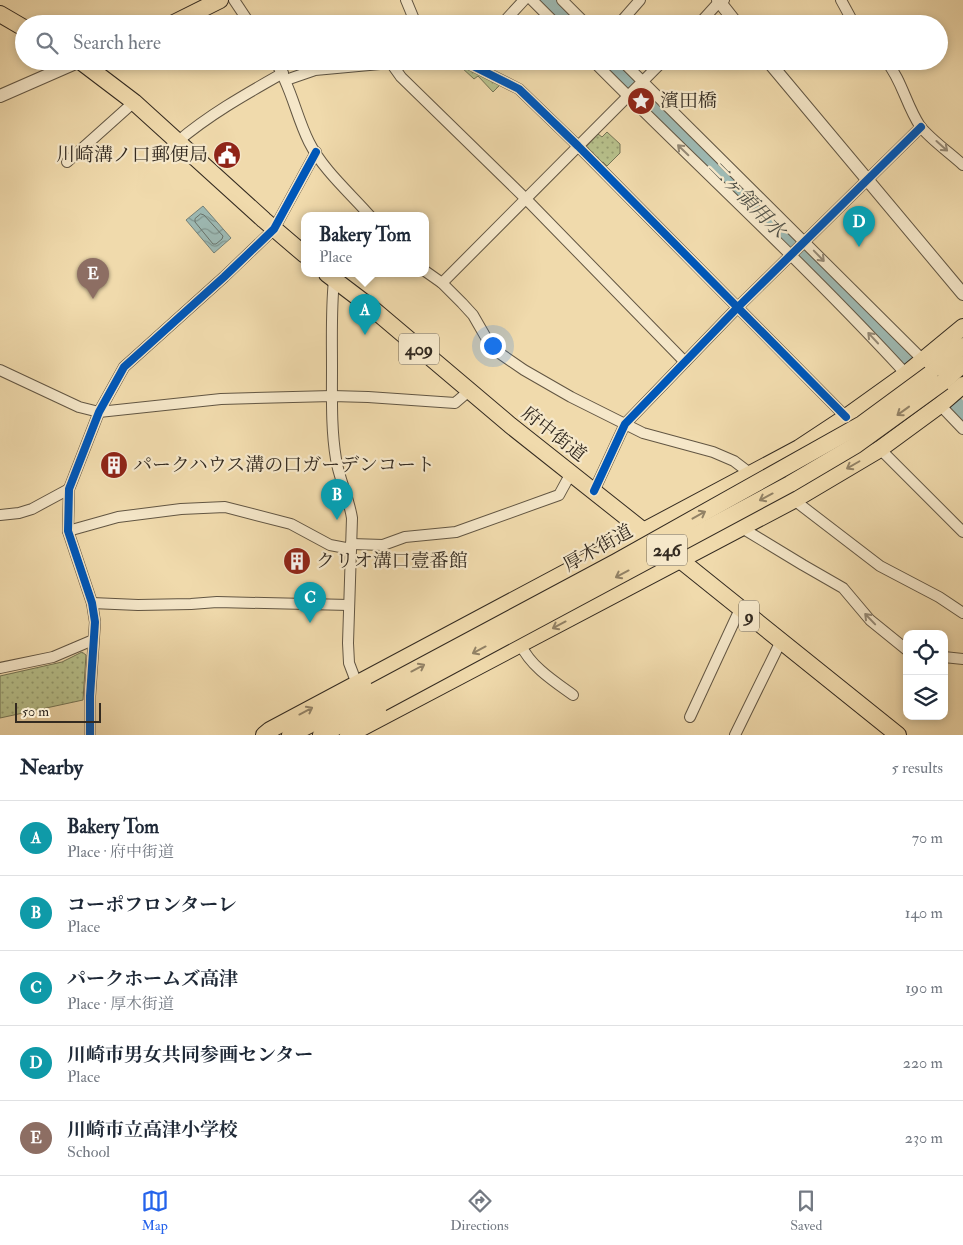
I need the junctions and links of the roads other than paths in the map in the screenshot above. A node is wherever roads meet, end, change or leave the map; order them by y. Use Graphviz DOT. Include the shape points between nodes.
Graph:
graph roads {
  1 [pos="220,0"];
  2 [pos="234,0"];
  3 [pos="406,0"];
  4 [pos="524,0"];
  5 [pos="532,0"];
  6 [pos="562,0"];
  7 [pos="640,0"];
  8 [pos="841,0"];
  9 [pos="720,1"];
  10 [pos="0,14"];
  11 [pos="190,15"];
  12 [pos="244,15"];
  13 [pos="412,15"];
  14 [pos="510,15"];
  15 [pos="547,15"];
  16 [pos="577,15"];
  17 [pos="626,15"];
  18 [pos="707,15"];
  19 [pos="730,15"];
  20 [pos="849,15"];
  21 [pos="15,23"];
  22 [pos="59,70"];
  23 [pos="92,70"];
  24 [pos="280,70"];
  25 [pos="315,70"];
  26 [pos="396,70"];
  27 [pos="482,70"];
  28 [pos="606,70"];
  29 [pos="626,70"];
  30 [pos="655,70"];
  31 [pos="775,70"];
  32 [pos="893,70"];
  33 [pos="284,77"];
  34 [pos="636,90"];
  35 [pos="0,96"];
  36 [pos="134,102"];
  37 [pos="921,127"];
  38 [pos="177,142"];
  39 [pos="578,146"];
  40 [pos="316,152"];
  41 [pos="68,162"];
  42 [pos="963,165"];
  43 [pos="867,180"];
  44 [pos="526,199"];
  45 [pos="366,212"];
  46 [pos="274,229"];
  47 [pos="798,248"];
  48 [pos="301,252"];
  49 [pos="429,274"];
  50 [pos="330,277"];
  51 [pos="442,283"];
  52 [pos="963,294"];
  53 [pos="866,305"];
  54 [pos="738,307"];
  55 [pos="853,316"];
  56 [pos="963,327"];
  57 [pos="963,346"];
  58 [pos="685,362"];
  59 [pos="963,364"];
  60 [pos="0,370"];
  61 [pos="906,374"];
  62 [pos="946,383"];
  63 [pos="468,391"];
  64 [pos="332,396"];
  65 [pos="940,405"];
  66 [pos="99,412"];
  67 [pos="846,417"];
  68 [pos="625,424"];
  69 [pos="963,429"];
  70 [pos="880,449"];
  71 [pos="571,473"];
  72 [pos="751,474"];
  73 [pos="69,489"];
  74 [pos="594,491"];
  75 [pos="794,500"];
  76 [pos="0,515"];
  77 [pos="742,528"];
  78 [pos="68,531"];
  79 [pos="643,531"];
  80 [pos="963,532"];
  81 [pos="351,547"];
  82 [pos="679,559"];
  83 [pos="567,572"];
  84 [pos="92,603"];
  85 [pos="349,605"];
  86 [pos="740,609"];
  87 [pos="588,610"];
  88 [pos="963,613"];
  89 [pos="93,640"];
  90 [pos="781,641"];
  91 [pos="520,645"];
  92 [pos="903,647"];
  93 [pos="948,657"];
  94 [pos="963,659"];
  95 [pos="0,668"];
  96 [pos="357,684"];
  97 [pos="573,695"];
  98 [pos="378,697"];
  99 [pos="690,717"];
  100 [pos="373,729"];
  101 [pos="893,733"];
  102 [pos="90,735"];
  103 [pos="264,735"];
  104 [pos="290,735"];
  105 [pos="321,735"];
  106 [pos="348,735"];
  107 [pos="735,735"];
  1 -- 11 [label="main road"];
  2 -- 12 [label="street"];
  3 -- 13 [label="street"];
  4 -- 14 [label="street"];
  5 -- 15 [label="street"];
  6 -- 16 [label="street"];
  7 -- 17 [label="street"];
  8 -- 20 [label="street"];
  9 -- 18 [label="street"];
  9 -- 19 [label="street"];
  10 -- 21 [label="main road"];
  22 -- 35 [label="street"];
  23 -- 36 [label="main road"];
  24 -- 33 [label="street"];
  25 -- 33 [label="street"];
  26 -- 44 [label="street"];
  27 -- 39 [label="street" via="519,89"];
  28 -- 34 [label="street"];
  29 -- 34 [label="street"];
  30 -- 34 [label="street"];
  31 -- 43 [label="street"];
  32 -- 37 [label="street"];
  33 -- 38 [label="street" via="223,108"];
  33 -- 40 [label="street"];
  34 -- 39 [label="street"];
  34 -- 47 [label="street"];
  47 -- 34 [label="street, one-way"];
  36 -- 38 [label="main road"];
  36 -- 41 [label="street"];
  37 -- 42 [label="street, one-way"];
  37 -- 43 [label="street"];
  38 -- 46 [label="main road"];
  39 -- 44 [label="street"];
  39 -- 54 [label="street"];
  40 -- 45 [label="street"];
  40 -- 46 [label="street"];
  43 -- 47 [label="street"];
  43 -- 52 [label="street"];
  44 -- 51 [label="street"];
  44 -- 58 [label="street"];
  46 -- 48 [label="main road"];
  46 -- 66 [label="street" via="124,367"];
  47 -- 53 [label="street, one-way"];
  47 -- 54 [label="street"];
  47 -- 55 [label="street"];
  49 -- 51 [label="street"];
  50 -- 63 [label="main road, 府中街道 / 409" via="373,309"];
  50 -- 64 [label="street"];
  51 -- 68 [label="street" via="473,315 492,348 524,370"];
  53 -- 55 [label="street"];
  53 -- 62 [label="street"];
  54 -- 58 [label="street"];
  54 -- 67 [label="street"];
  61 -- 55 [label="street, one-way"];
  56 -- 62 [label="main road, 246"];
  57 -- 62 [label="main road, 厚木街道 / 246"];
  58 -- 68 [label="street"];
  59 -- 62 [label="main road, 厚木街道 / 246"];
  60 -- 66 [label="street" via="78,407"];
  61 -- 62 [label="main road, 246"];
  61 -- 67 [label="main road, 246"];
  62 -- 65 [label="main road, 246"];
  62 -- 98 [label="main road, 厚木街道 / 246, bridge" via="862,424"];
  63 -- 64 [label="street" via="455,403"];
  63 -- 71 [label="main road, 府中街道 / 409"];
  64 -- 66 [label="street" via="221,399"];
  64 -- 81 [label="street" via="336,460 352,518"];
  65 -- 69 [label="street"];
  65 -- 70 [label="main road, 246"];
  66 -- 73 [label="street"];
  67 -- 72 [label="main road, 246"];
  68 -- 72 [label="street" via="656,438 713,452 734,461"];
  68 -- 74 [label="street"];
  70 -- 75 [label="main road, 246, one-way"];
  70 -- 80 [label="street"];
  71 -- 74 [label="main road, 府中街道 / 409"];
  71 -- 81 [label="street" via="559,495 456,532 405,537 383,545"];
  72 -- 79 [label="main road, 246"];
  73 -- 76 [label="street" via="32,509"];
  73 -- 78 [label="street"];
  74 -- 79 [label="main road, 府中街道 / 409"];
  75 -- 77 [label="main road, 246, one-way"];
  75 -- 88 [label="street" via="880,566"];
  77 -- 82 [label="main road, 246"];
  92 -- 77 [label="street, one-way" via="870,620 843,588"];
  78 -- 81 [label="street" via="118,517 181,508 226,507 291,524 330,545"];
  78 -- 84 [label="street"];
  79 -- 82 [label="main road, 府中街道 / 409"];
  79 -- 83 [label="main road, 246"];
  81 -- 85 [label="street"];
  82 -- 86 [label="main road, 府中街道 / 9"];
  82 -- 87 [label="main road, 246"];
  83 -- 87 [label="main road" via="582,583"];
  83 -- 96 [label="main road, 246"];
  84 -- 85 [label="street"];
  84 -- 89 [label="street"];
  85 -- 96 [label="street" via="349,663"];
  86 -- 90 [label="main road, 府中街道 / 9"];
  86 -- 99 [label="street"];
  87 -- 91 [label="main road, 246, one-way"];
  89 -- 95 [label="street" via="53,657"];
  89 -- 102 [label="street"];
  90 -- 101 [label="main road, 府中街道 / 9"];
  90 -- 107 [label="street"];
  91 -- 97 [label="street" via="525,655"];
  91 -- 100 [label="main road, 246"];
  93 -- 94 [label="street"];
  103 -- 96 [label="main road, 246, one-way"];
  98 -- 104 [label="main road, 厚木街道 / 246"];
  98 -- 105 [label="main road, 厚木街道 / 246"];
  100 -- 106 [label="main road, 246"];
}
